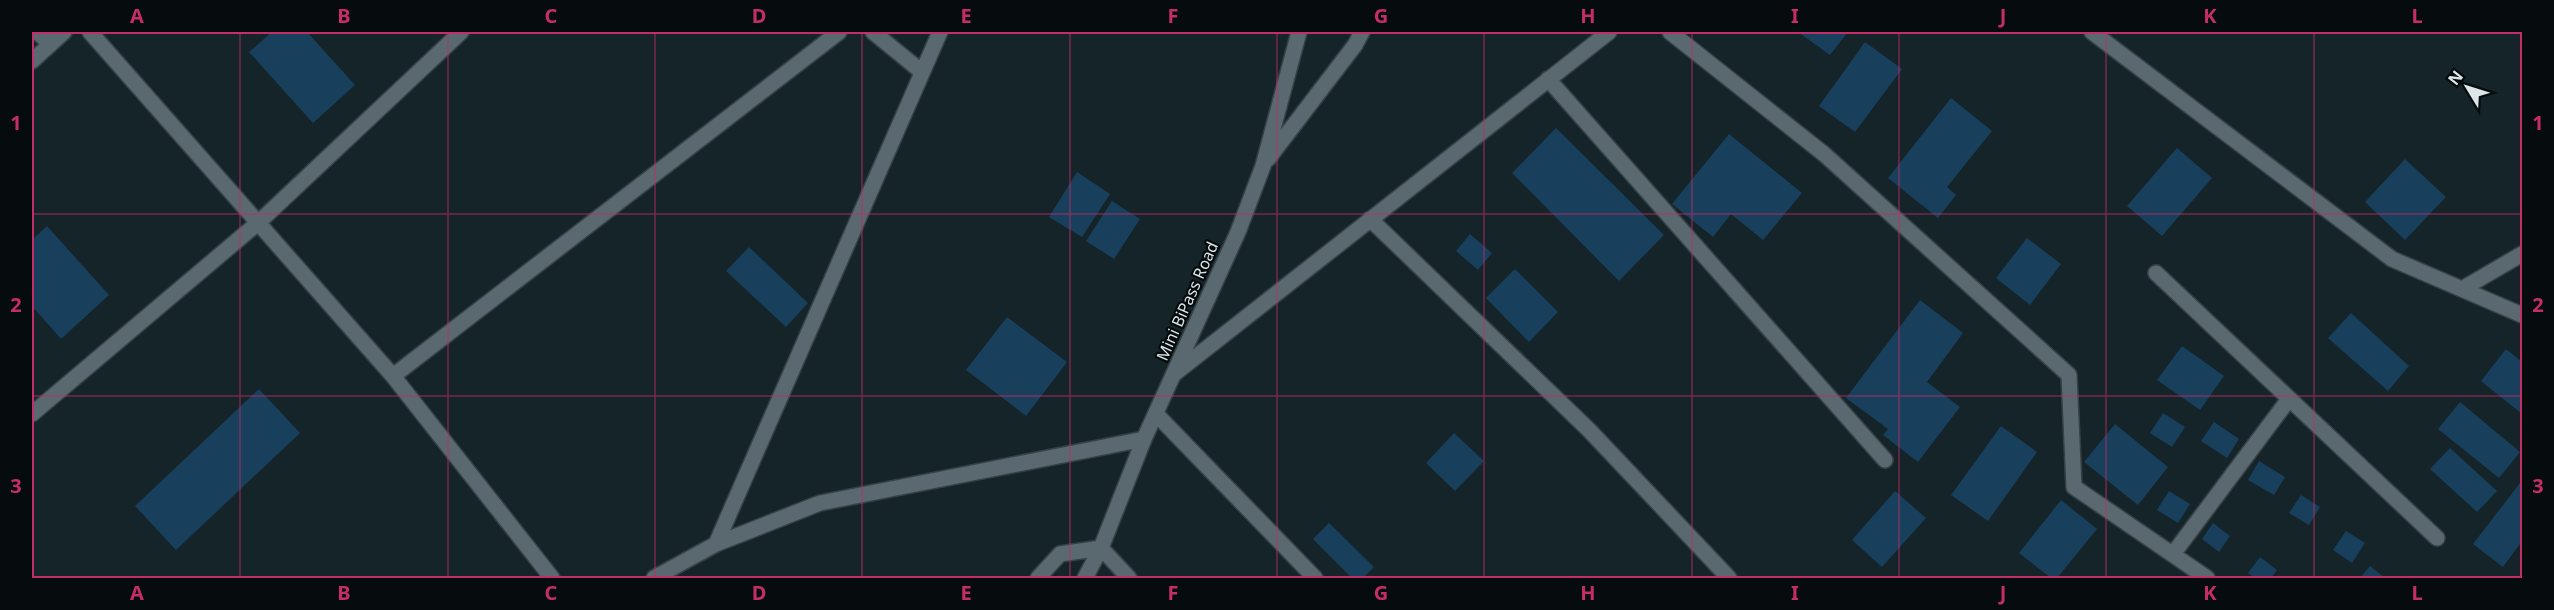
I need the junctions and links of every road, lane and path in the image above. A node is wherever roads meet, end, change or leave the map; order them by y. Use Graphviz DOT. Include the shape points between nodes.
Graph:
graph roads {
  1 [pos="37,32"];
  2 [pos="64,32"];
  3 [pos="90,32"];
  4 [pos="461,32"];
  5 [pos="839,32"];
  6 [pos="873,32"];
  7 [pos="940,32"];
  8 [pos="1299,32"];
  9 [pos="1362,32"];
  10 [pos="1609,32"];
  11 [pos="1670,32"];
  12 [pos="2091,32"];
  13 [pos="51,44"];
  14 [pos="32,61"];
  15 [pos="922,72"];
  16 [pos="1548,79"];
  17 [pos="1263,166"];
  18 [pos="1370,219"];
  19 [pos="258,222"];
  20 [pos="2523,254"];
  21 [pos="2156,273"];
  22 [pos="2462,289"];
  23 [pos="2523,315"];
  24 [pos="1174,374"];
  25 [pos="393,376"];
  26 [pos="2289,399"];
  27 [pos="32,414"];
  28 [pos="1156,414"];
  29 [pos="1144,439"];
  30 [pos="1886,460"];
  31 [pos="2437,538"];
  32 [pos="716,544"];
  33 [pos="1101,548"];
  34 [pos="2173,554"];
  35 [pos="552,579"];
  36 [pos="654,579"];
  37 [pos="1038,579"];
  38 [pos="1085,579"];
  39 [pos="1129,579"];
  40 [pos="1315,579"];
  41 [pos="1729,579"];
  42 [pos="2207,579"];
  1 -- 13 [label="street"];
  2 -- 13 [label="street"];
  3 -- 19 [label="street"];
  4 -- 19 [label="street"];
  5 -- 25 [label="street"];
  6 -- 15 [label="street"];
  7 -- 15 [label="street"];
  8 -- 17 [label="street, Mini BiPass Road"];
  9 -- 17 [label="street"];
  10 -- 16 [label="street"];
  11 -- 34 [label="street" via="1824,154 2069,375 2074,487"];
  12 -- 22 [label="street" via="2392,259"];
  13 -- 14 [label="street"];
  15 -- 32 [label="street"];
  16 -- 18 [label="street"];
  16 -- 30 [label="street"];
  17 -- 24 [label="street, Mini BiPass Road"];
  18 -- 24 [label="street"];
  18 -- 41 [label="street" via="1589,430"];
  19 -- 25 [label="street"];
  19 -- 27 [label="street"];
  20 -- 22 [label="street"];
  21 -- 26 [label="street"];
  22 -- 23 [label="street"];
  24 -- 28 [label="street, Mini BiPass Road"];
  25 -- 35 [label="street"];
  26 -- 31 [label="street"];
  26 -- 34 [label="street"];
  28 -- 29 [label="street, Mini BiPass Road"];
  28 -- 40 [label="street"];
  29 -- 32 [label="street" via="820,503"];
  29 -- 33 [label="street, Mini BiPass Road"];
  32 -- 36 [label="street"];
  33 -- 37 [label="street" via="1060,554"];
  33 -- 38 [label="street, Mini BiPass Road"];
  33 -- 39 [label="street"];
  34 -- 42 [label="street"];
}
